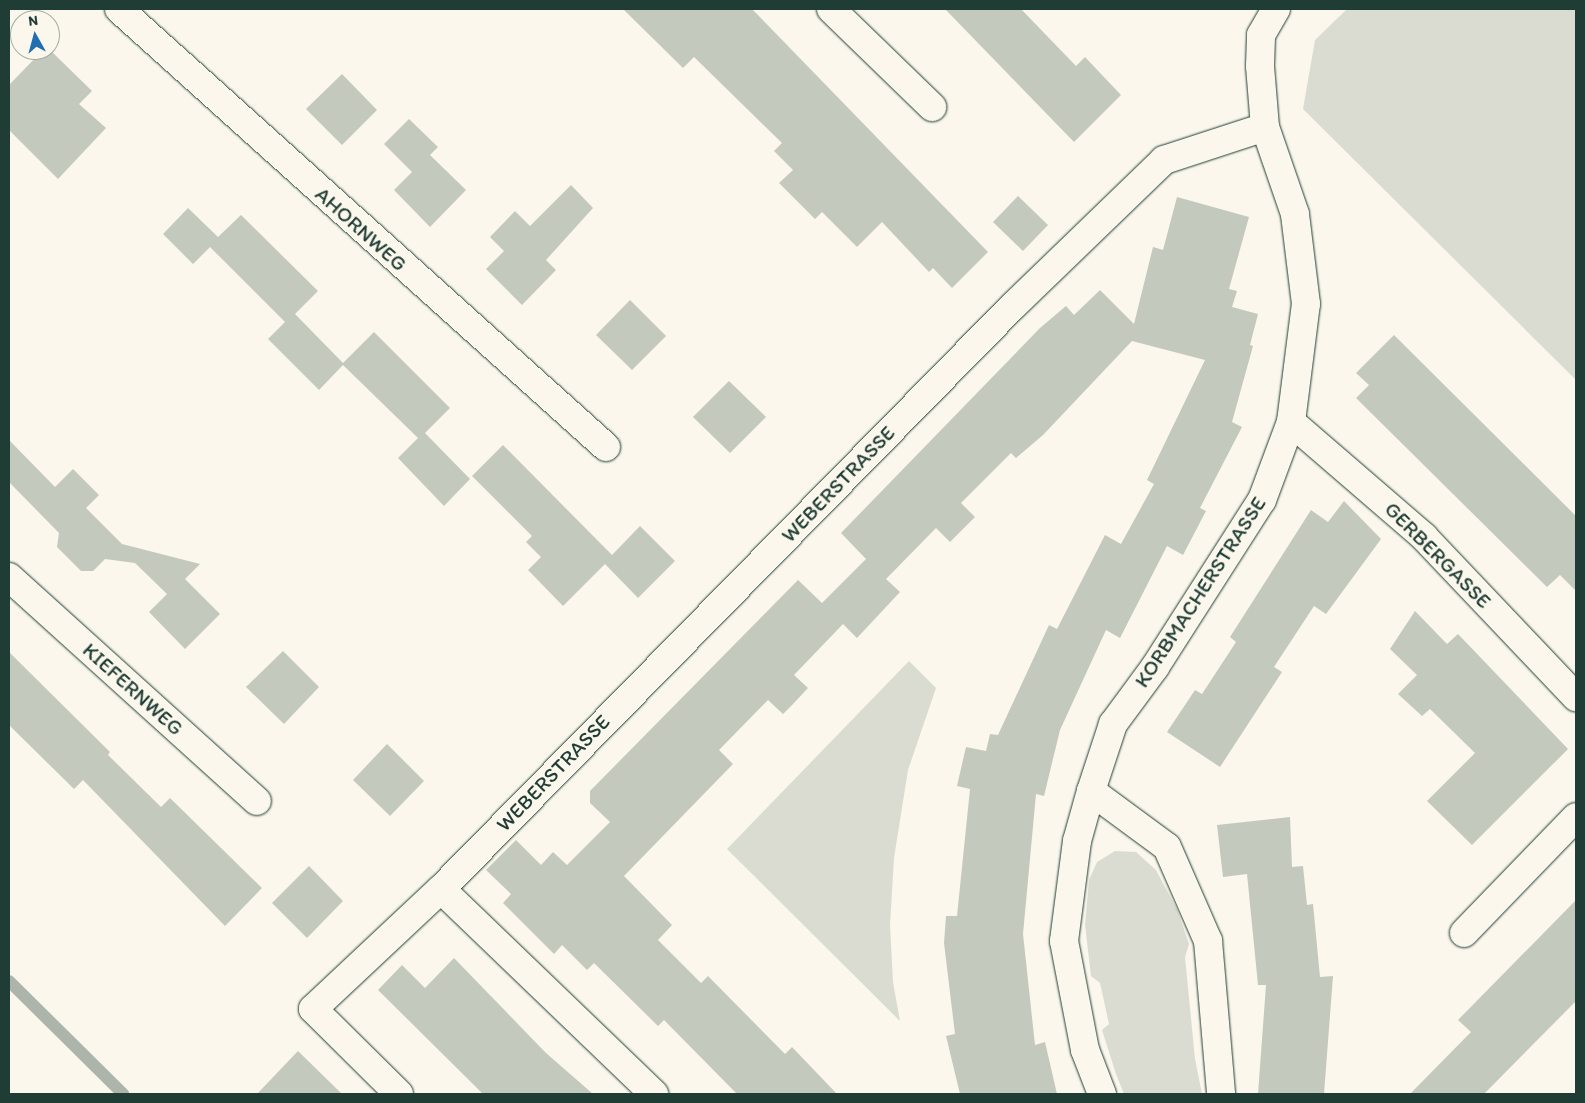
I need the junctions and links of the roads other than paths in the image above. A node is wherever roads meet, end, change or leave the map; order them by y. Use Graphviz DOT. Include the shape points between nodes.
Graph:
graph roads {
  1 [pos="119,9"];
  2 [pos="831,9"];
  3 [pos="1276,9"];
  4 [pos="932,107"];
  5 [pos="1265,127"];
  6 [pos="1292,422"];
  7 [pos="606,447"];
  8 [pos="9,577"];
  9 [pos="1576,698"];
  10 [pos="1091,791"];
  11 [pos="257,801"];
  12 [pos="1576,817"];
  13 [pos="441,889"];
  14 [pos="1464,932"];
  15 [pos="399,1094"];
  16 [pos="654,1094"];
  17 [pos="1102,1094"];
  18 [pos="1221,1094"];
  1 -- 7 [label="street, AHORNWEG"];
  2 -- 4 [label="street"];
  3 -- 5 [label="street, KORBMACHERSTRASSE" via="1261,35"];
  5 -- 6 [label="street, KORBMACHERSTRASSE" via="1295,214 1306,304"];
  5 -- 13 [label="street, WEBERSTRASSE" via="1164,160 1013,306"];
  6 -- 9 [label="street, GERBERGASSE" via="1424,537"];
  6 -- 10 [label="street, KORBMACHERSTRASSE" via="1262,500 1155,666 1113,724"];
  8 -- 11 [label="street, KIEFERNWEG"];
  10 -- 17 [label="street, KORBMACHERSTRASSE" via="1077,841 1064,941 1085,1050"];
  10 -- 18 [label="street" via="1167,847 1208,941"];
  12 -- 14 [label="street"];
  13 -- 15 [label="street, WEBERSTRASSE" via="313,1009"];
  13 -- 16 [label="street"];
}
